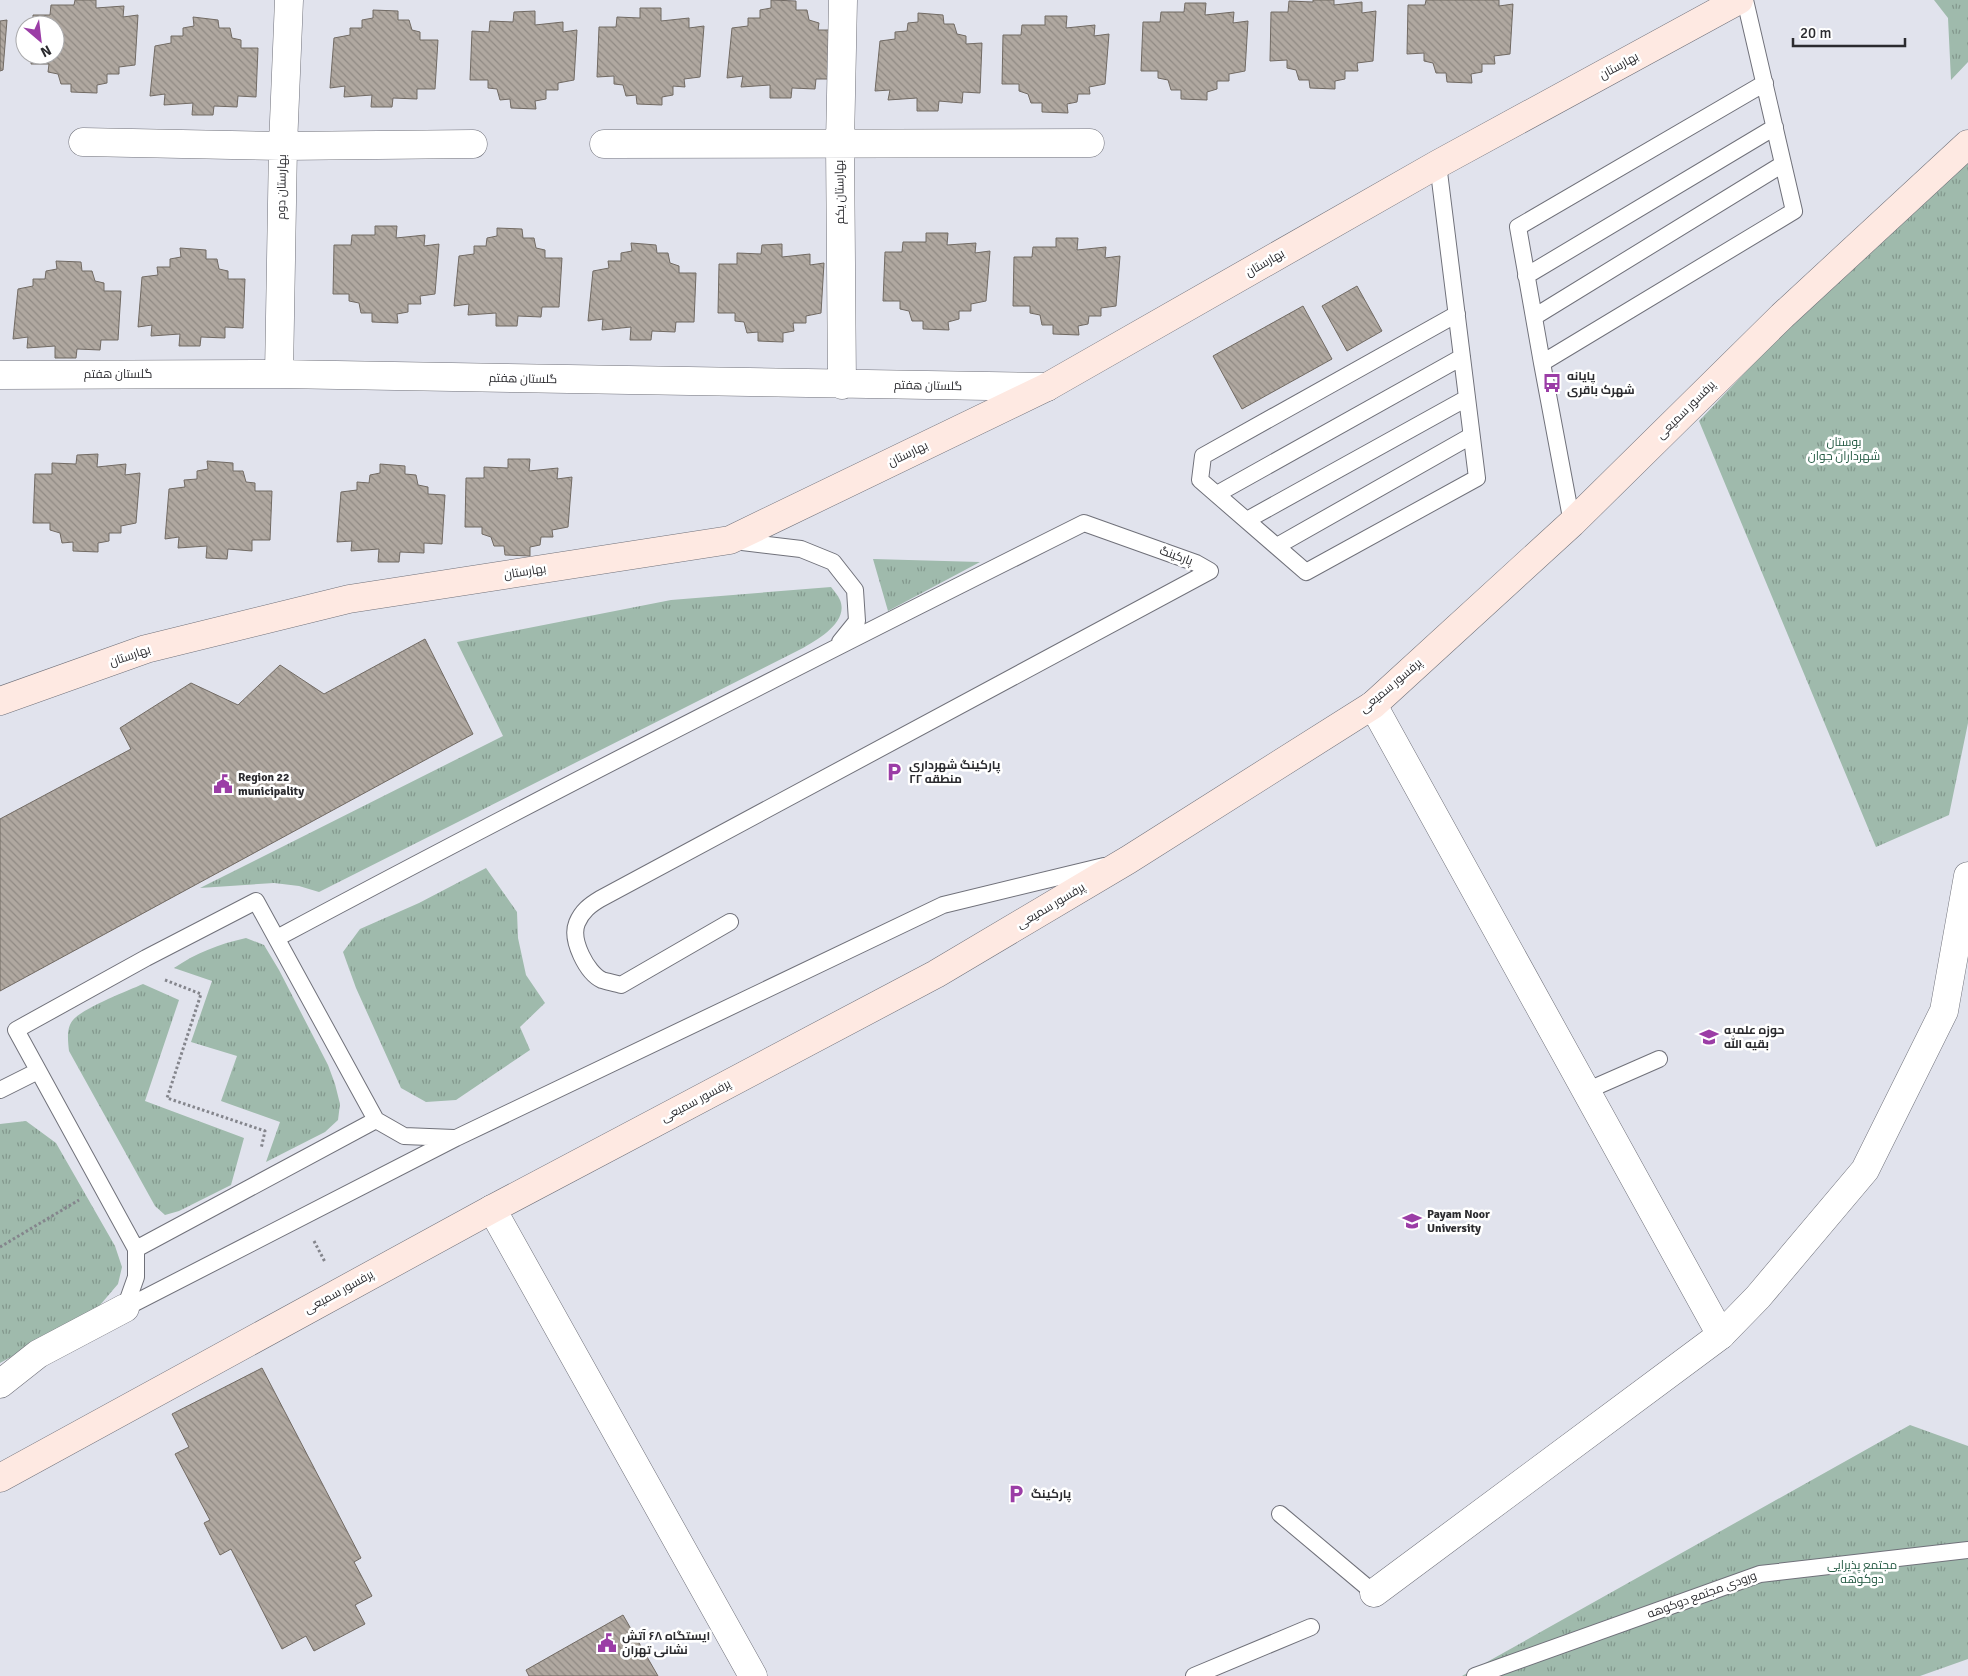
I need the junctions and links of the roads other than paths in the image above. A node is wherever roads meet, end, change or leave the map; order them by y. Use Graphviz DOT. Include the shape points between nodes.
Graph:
graph roads {
  1 [pos="289,0"];
  2 [pos="843,0"];
  3 [pos="1740,0"];
  4 [pos="1745,0"];
  5 [pos="1765,83"];
  6 [pos="1775,127"];
  7 [pos="83,142"];
  8 [pos="1090,142"];
  9 [pos="473,144"];
  10 [pos="604,144"];
  11 [pos="840,144"];
  12 [pos="1968,144"];
  13 [pos="283,146"];
  14 [pos="1438,164"];
  15 [pos="1784,164"];
  16 [pos="1526,276"];
  17 [pos="1457,314"];
  18 [pos="1534,317"];
  19 [pos="1462,357"];
  20 [pos="1542,363"];
  21 [pos="279,374"];
  22 [pos="0,375"];
  23 [pos="842,385"];
  24 [pos="1047,387"];
  25 [pos="1467,398"];
  26 [pos="1472,436"];
  27 [pos="1217,494"];
  28 [pos="1247,520"];
  29 [pos="1572,523"];
  30 [pos="730,540"];
  31 [pos="1277,546"];
  32 [pos="836,647"];
  33 [pos="0,701"];
  34 [pos="1373,705"];
  35 [pos="1128,860"];
  36 [pos="1968,876"];
  37 [pos="730,922"];
  38 [pos="277,938"];
  39 [pos="1659,1059"];
  40 [pos="38,1071"];
  41 [pos="0,1090"];
  42 [pos="1586,1091"];
  43 [pos="376,1120"];
  44 [pos="456,1138"];
  45 [pos="492,1209"];
  46 [pos="136,1249"];
  47 [pos="125,1308"];
  48 [pos="1721,1335"];
  49 [pos="0,1384"];
  50 [pos="0,1478"];
  51 [pos="1280,1514"];
  52 [pos="1968,1550"];
  53 [pos="1374,1592"];
  54 [pos="1310,1628"];
  55 [pos="753,1676"];
  56 [pos="1194,1676"];
  57 [pos="1475,1676"];
  1 -- 13 [label="street, بهارستان دوم"];
  2 -- 11 [label="street, بهارستان یکم"];
  3 -- 14 [label="main road, بهارستان"];
  4 -- 5 [label="lane"];
  5 -- 6 [label="lane"];
  5 -- 16 [label="lane" via="1518,227"];
  6 -- 15 [label="lane"];
  6 -- 16 [label="lane"];
  7 -- 13 [label="street"];
  8 -- 11 [label="street"];
  9 -- 13 [label="street"];
  10 -- 11 [label="street"];
  11 -- 23 [label="street, بهارستان یکم"];
  12 -- 29 [label="main road, پرفسور سمیعی" via="1782,316"];
  13 -- 21 [label="street, بهارستان دوم"];
  14 -- 17 [label="lane"];
  14 -- 24 [label="main road, بهارستان"];
  15 -- 18 [label="lane"];
  15 -- 20 [label="lane" via="1794,211"];
  16 -- 18 [label="lane"];
  17 -- 19 [label="lane"];
  17 -- 27 [label="lane" via="1203,456 1200,480"];
  18 -- 20 [label="lane"];
  19 -- 25 [label="lane"];
  19 -- 27 [label="lane"];
  20 -- 29 [label="lane"];
  21 -- 22 [label="street, گلستان هفتم"];
  21 -- 23 [label="street, گلستان هفتم"];
  23 -- 24 [label="street, گلستان هفتم"];
  24 -- 30 [label="main road, بهارستان"];
  25 -- 26 [label="lane"];
  25 -- 28 [label="lane"];
  26 -- 31 [label="lane"];
  26 -- 31 [label="lane" via="1476,478 1306,572"];
  27 -- 28 [label="lane"];
  28 -- 31 [label="lane"];
  29 -- 34 [label="main road, پرفسور سمیعی"];
  30 -- 32 [label="lane" via="801,549 833,562 855,590 857,621"];
  30 -- 33 [label="main road, بهارستان" via="349,599 146,649"];
  32 -- 37 [label="lane, پارکینگ" via="1084,523 1210,570 600,899 586,908 576,925 577,944 586,967 602,980 621,985"];
  32 -- 38 [label="lane"];
  34 -- 35 [label="main road, پرفسور سمیعی"];
  34 -- 42 [label="street"];
  35 -- 44 [label="lane" via="942,905"];
  35 -- 45 [label="main road, پرفسور سمیعی" via="936,974"];
  36 -- 48 [label="street" via="1944,1011 1865,1170 1758,1297"];
  38 -- 40 [label="lane" via="256,901 16,1030"];
  38 -- 43 [label="lane"];
  39 -- 42 [label="lane"];
  40 -- 41 [label="lane"];
  40 -- 46 [label="lane"];
  42 -- 48 [label="street"];
  43 -- 44 [label="lane" via="404,1136"];
  43 -- 46 [label="lane"];
  44 -- 47 [label="lane"];
  45 -- 50 [label="main road, پرفسور سمیعی"];
  45 -- 55 [label="street"];
  46 -- 47 [label="lane" via="136,1277"];
  47 -- 49 [label="street" via="38,1354"];
  48 -- 53 [label="street"];
  51 -- 53 [label="lane"];
  52 -- 57 [label="lane, ورودی مجتمع دوکوهه" via="1760,1574"];
  54 -- 56 [label="lane"];
}
